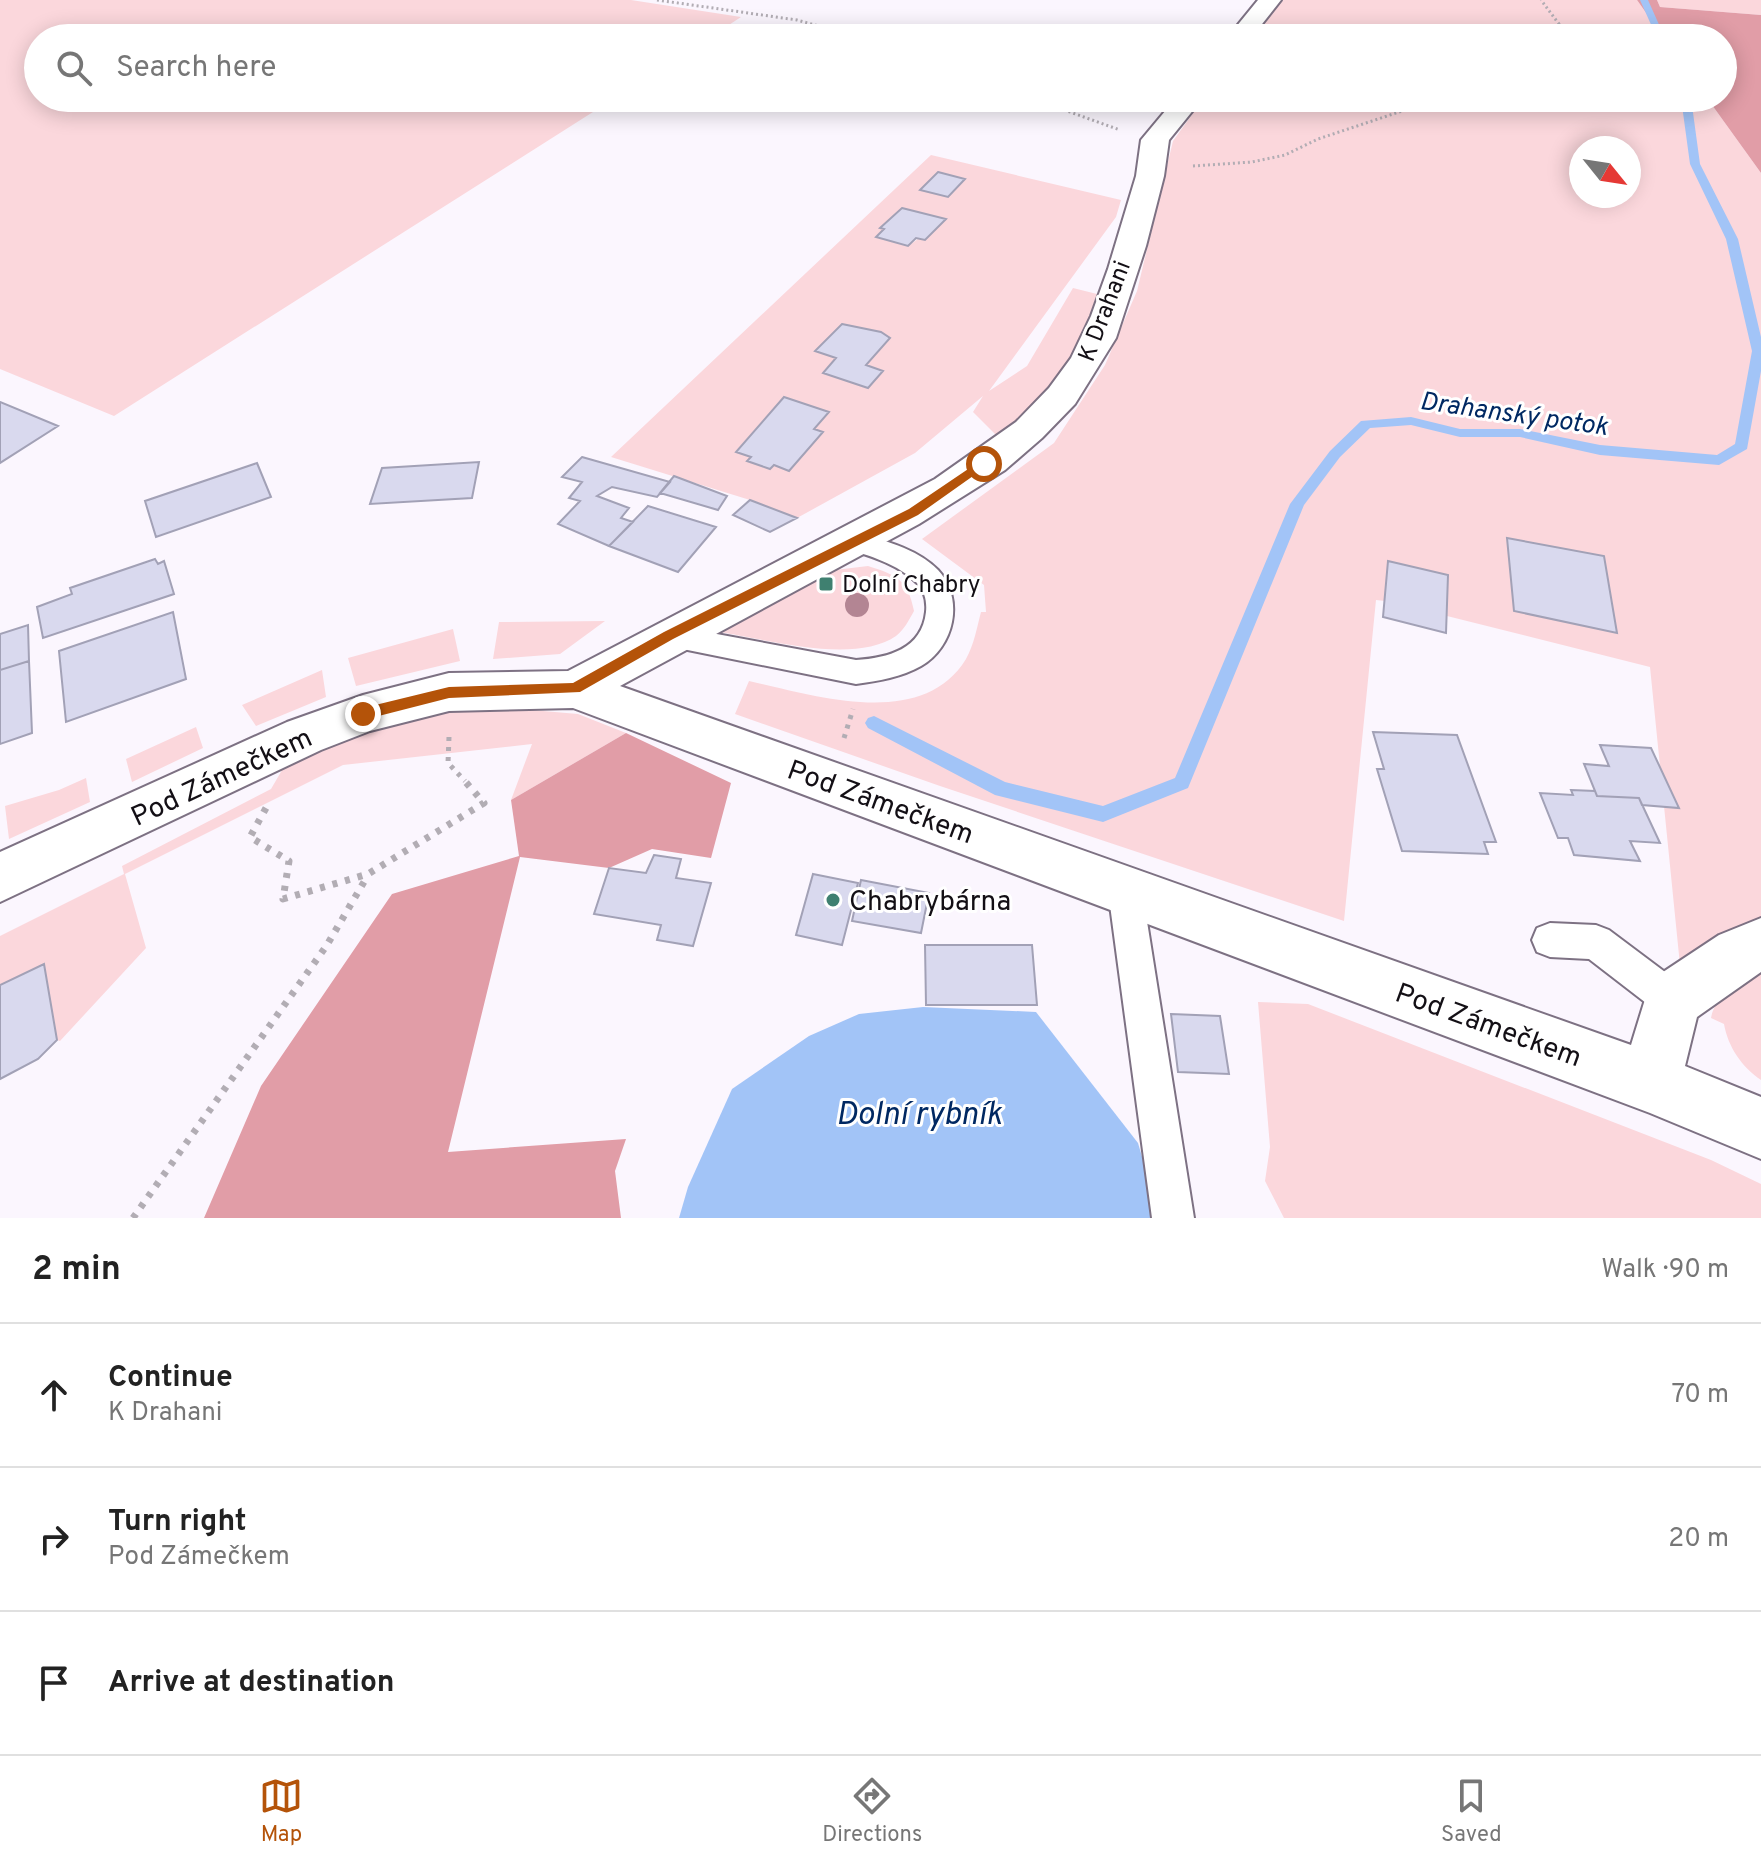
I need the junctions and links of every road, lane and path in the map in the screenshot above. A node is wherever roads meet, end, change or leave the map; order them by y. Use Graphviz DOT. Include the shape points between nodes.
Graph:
graph roads {
  1 [pos="657,0"];
  2 [pos="1270,0"];
  3 [pos="1541,0"];
  4 [pos="811,24"];
  5 [pos="1250,24"];
  6 [pos="1559,24"];
  7 [pos="1062,112"];
  8 [pos="1181,112"];
  9 [pos="1399,112"];
  10 [pos="1153,154"];
  11 [pos="854,541"];
  12 [pos="668,636"];
  13 [pos="575,689"];
  14 [pos="449,692"];
  15 [pos="854,706"];
  16 [pos="304,736"];
  17 [pos="841,745"];
  18 [pos="368,874"];
  19 [pos="0,878"];
  20 [pos="1125,890"];
  21 [pos="1550,940"];
  22 [pos="1761,944"];
  23 [pos="1672,1000"];
  24 [pos="1651,1083"];
  25 [pos="1761,1128"];
  26 [pos="133,1218"];
  27 [pos="1173,1218"];
  1 -- 4 [label="path"];
  2 -- 5 [label="street"];
  3 -- 6 [label="path"];
  7 -- 10 [label="path"];
  8 -- 10 [label="street, K Drahani"];
  9 -- 10 [label="path" via="1252,162"];
  10 -- 11 [label="street, K Drahani" via="1111,304 1070,387 1044,416 984,464 913,512"];
  11 -- 12 [label="street, K Drahani"];
  11 -- 12 [label="lane" via="902,558 929,577 940,597 940,623 929,645 907,662 885,671 856,672"];
  12 -- 13 [label="street, K Drahani"];
  13 -- 14 [label="street, Pod Zámečkem"];
  13 -- 20 [label="street, Pod Zámečkem"];
  14 -- 16 [label="street, Pod Zámečkem"];
  14 -- 18 [label="path" via="448,763 484,803"];
  15 -- 17 [label="path"];
  16 -- 18 [label="path" via="250,837 289,861 283,899"];
  16 -- 19 [label="street, Pod Zámečkem"];
  18 -- 26 [label="path" via="327,945"];
  20 -- 24 [label="street, Pod Zámečkem"];
  20 -- 27 [label="lane"];
  21 -- 23 [label="lane" via="1596,942"];
  22 -- 23 [label="street"];
  23 -- 24 [label="street"];
  24 -- 25 [label="street, Pod Zámečkem"];
}
